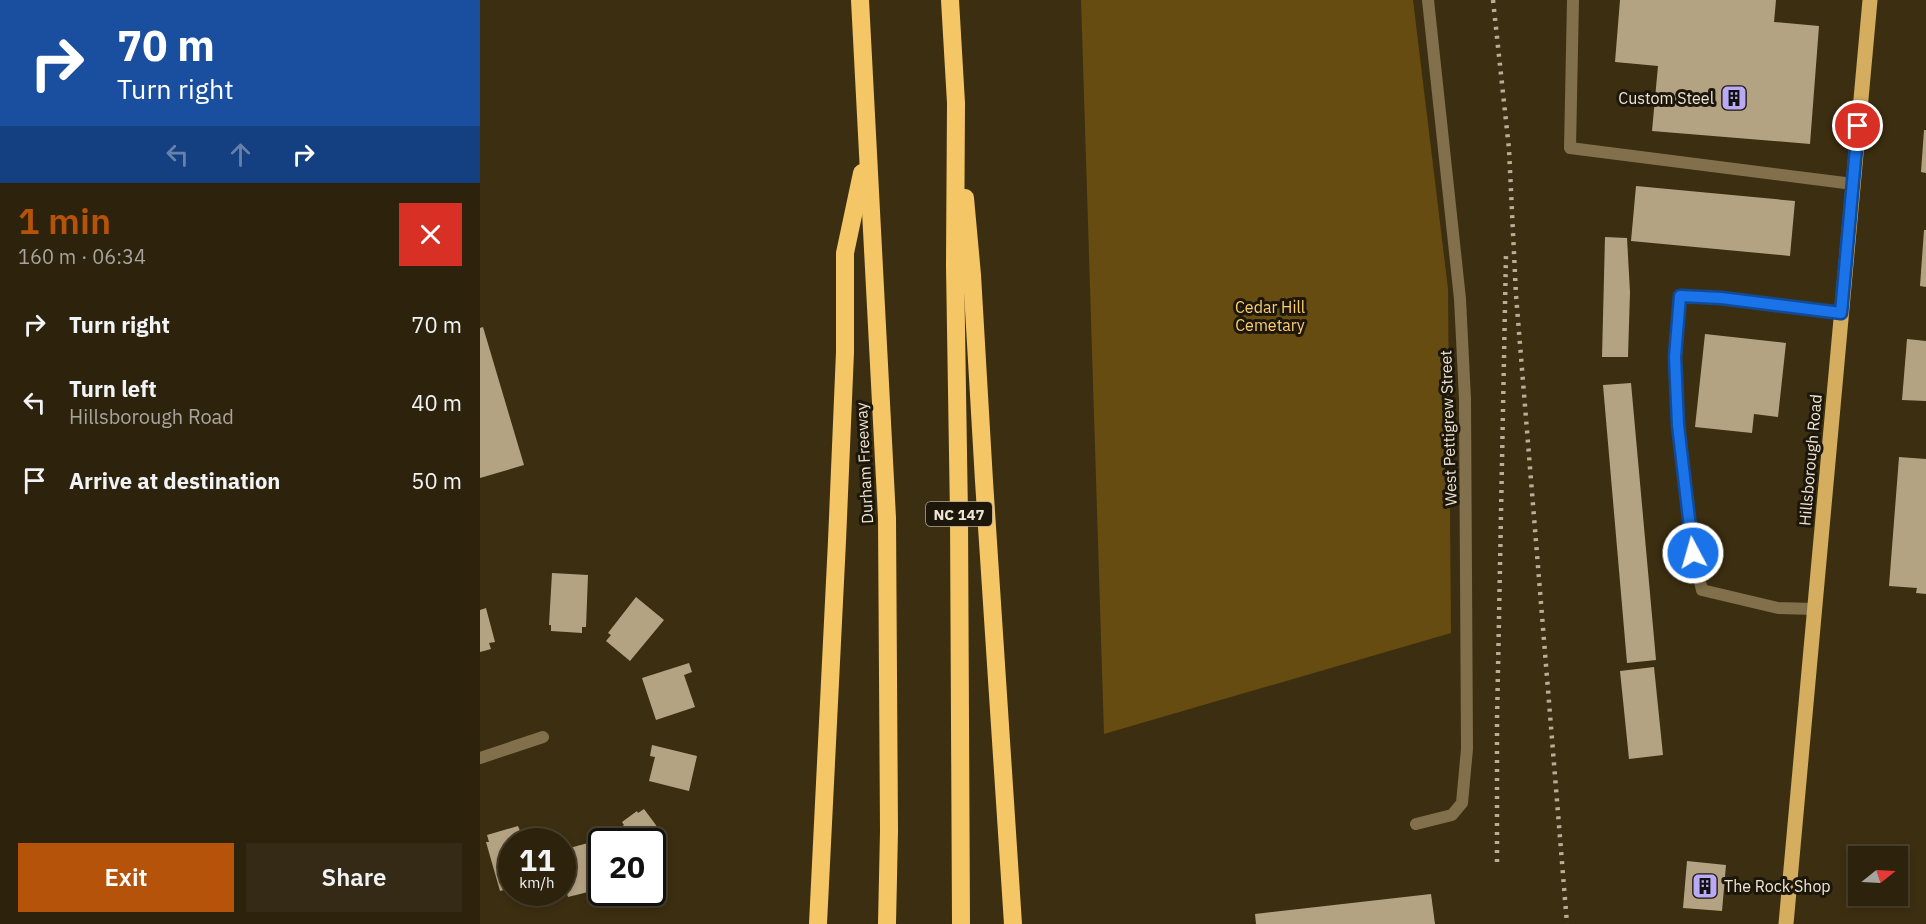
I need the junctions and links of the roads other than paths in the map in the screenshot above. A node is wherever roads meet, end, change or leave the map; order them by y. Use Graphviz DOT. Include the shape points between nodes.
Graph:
graph roads {
  1 [pos="860,0"];
  2 [pos="950,0"];
  3 [pos="1428,0"];
  4 [pos="1573,0"];
  5 [pos="1870,0"];
  6 [pos="956,103"];
  7 [pos="867,147"];
  8 [pos="1853,184"];
  9 [pos="1841,313"];
  10 [pos="1815,609"];
  11 [pos="543,737"];
  12 [pos="480,758"];
  13 [pos="1416,824"];
  14 [pos="818,924"];
  15 [pos="887,924"];
  16 [pos="961,924"];
  17 [pos="1013,924"];
  18 [pos="1786,924"];
  1 -- 7 [label="highway, Durham Freeway"];
  2 -- 6 [label="highway, NC 147"];
  3 -- 13 [label="street, West Pettigrew Street" via="1462,333 1467,749 1462,803 1452,815"];
  4 -- 8 [label="street" via="1570,148"];
  5 -- 8 [label="main road, Hillsborough Road"];
  6 -- 16 [label="highway, NC 147"];
  6 -- 17 [label="highway" via="972,274"];
  7 -- 14 [label="highway" via="845,254 838,529"];
  7 -- 15 [label="highway, Durham Freeway" via="887,518"];
  8 -- 9 [label="main road, Hillsborough Road"];
  9 -- 10 [label="main road, Hillsborough Road"];
  9 -- 10 [label="street" via="1680,296 1675,357 1678,425 1693,553 1702,590 1778,608"];
  10 -- 18 [label="main road, Hillsborough Road"];
  11 -- 12 [label="street"];
}
